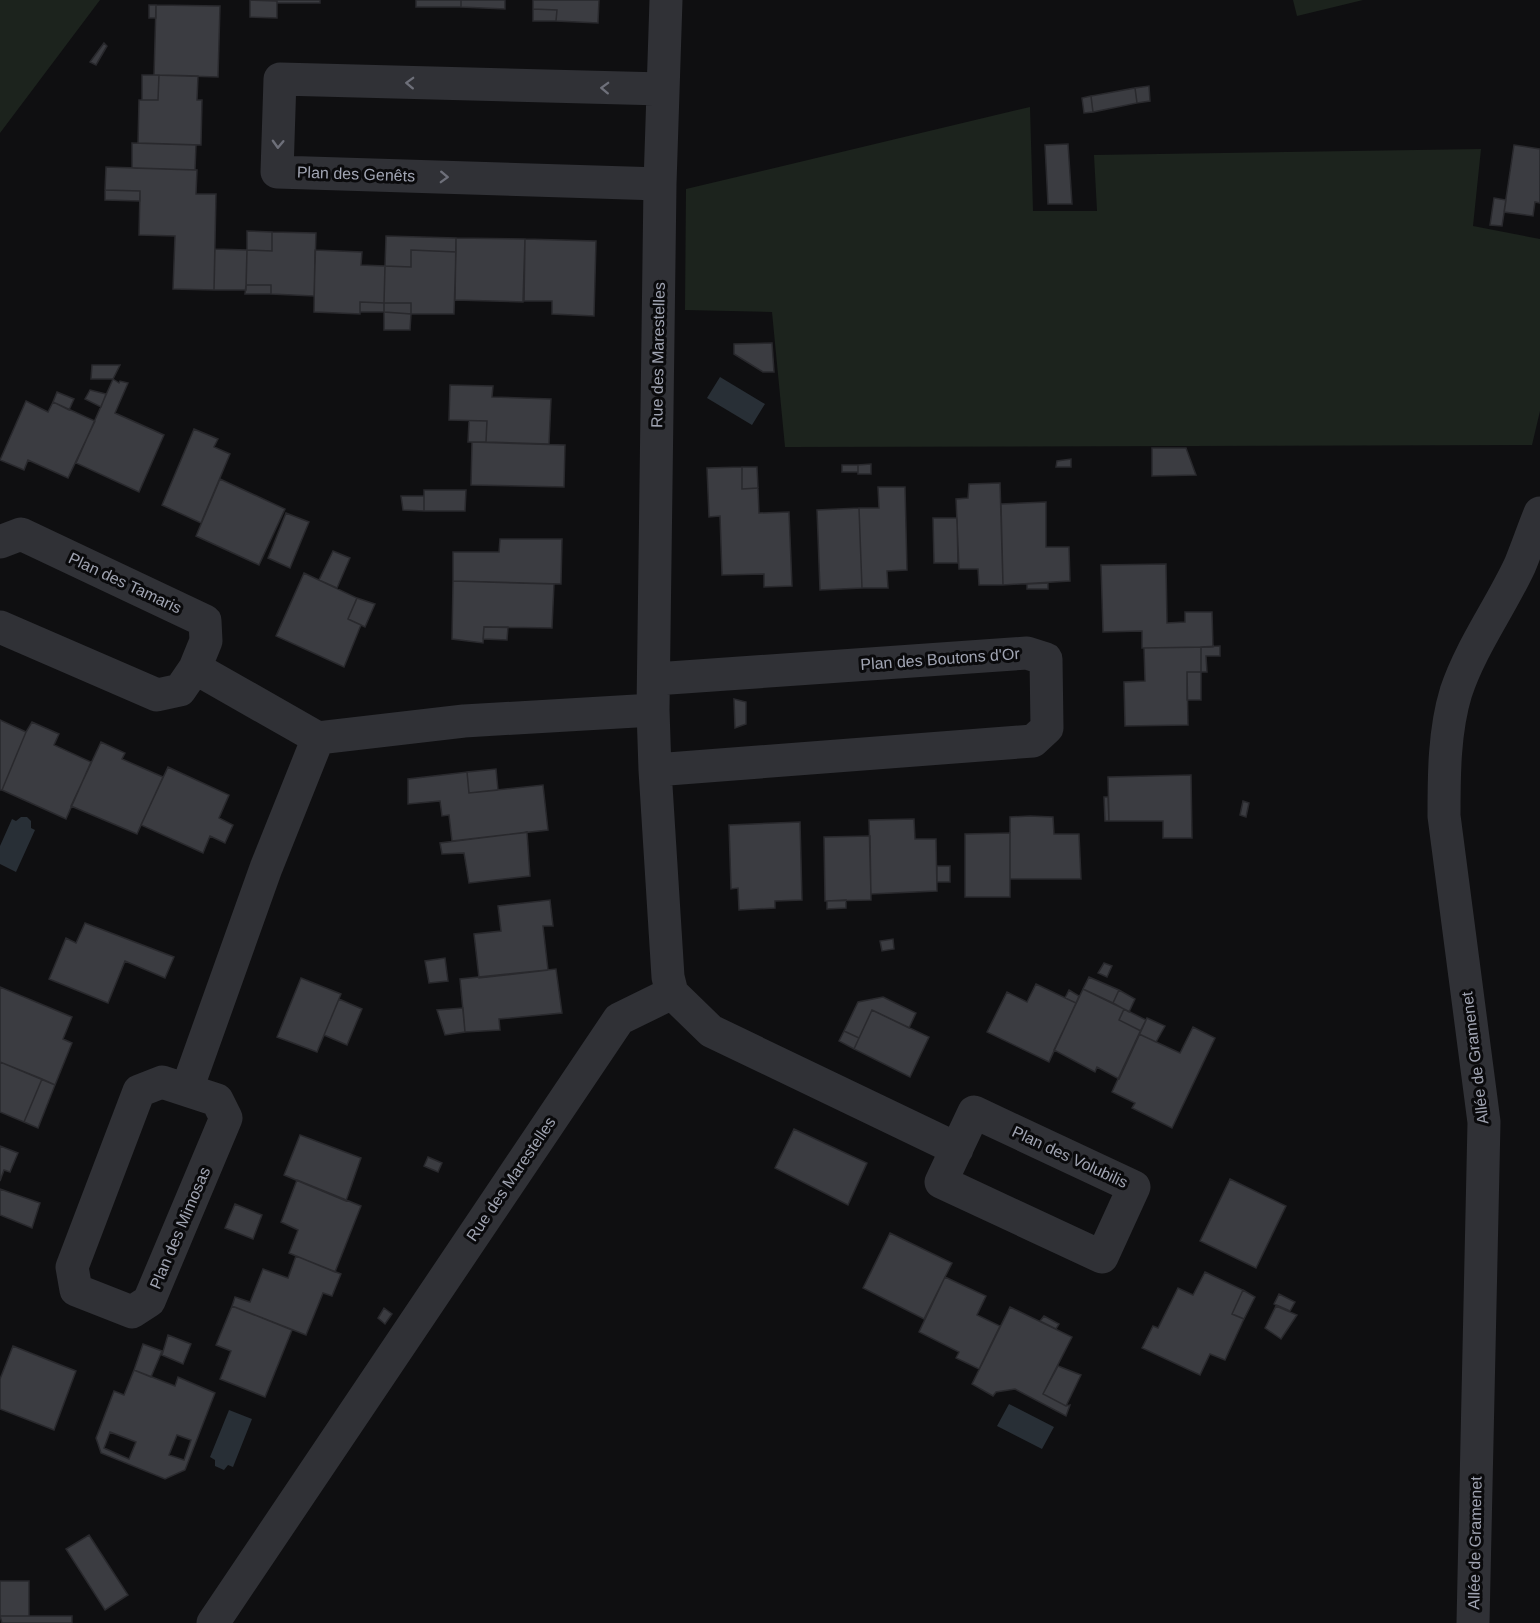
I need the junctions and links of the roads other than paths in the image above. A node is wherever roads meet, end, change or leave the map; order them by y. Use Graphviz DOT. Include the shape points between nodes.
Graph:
graph roads {
  1 [pos="666,0"];
  2 [pos="663,90"];
  3 [pos="660,184"];
  4 [pos="1540,513"];
  5 [pos="0,542"];
  6 [pos="0,627"];
  7 [pos="195,668"];
  8 [pos="654,695"];
  9 [pos="318,738"];
  10 [pos="655,770"];
  11 [pos="672,993"];
  12 [pos="187,1089"];
  13 [pos="957,1149"];
  14 [pos="213,1623"];
  15 [pos="1473,1623"];
  1 -- 2 [label="street, Rue des Marestelles"];
  2 -- 3 [label="street, Rue des Marestelles"];
  2 -- 3 [label="street, Plan des Genêts, one-way" via="280,79 277,172"];
  3 -- 8 [label="street, Rue des Marestelles"];
  4 -- 15 [label="street, Allée de Gramenet" via="1520,565 1474,650 1456,693 1444,777 1444,816 1484,1122"];
  5 -- 7 [label="street, Plan des Tamaris" via="21,534 205,621 206,641"];
  6 -- 7 [label="street, Plan des Tamaris" via="157,695 180,690"];
  7 -- 9 [label="street"];
  8 -- 9 [label="street"];
  8 -- 10 [label="street, Rue des Marestelles"];
  8 -- 10 [label="street, Plan des Boutons d'Or" via="1027,653 1046,658 1047,728 1033,741"];
  9 -- 12 [label="street" via="266,868"];
  10 -- 11 [label="street, Rue des Marestelles"];
  11 -- 13 [label="street" via="711,1031"];
  11 -- 14 [label="street, Rue des Marestelles" via="619,1019"];
  12 -- 12 [label="street, Plan des Mimosas" via="162,1082 139,1091 72,1267 76,1290 132,1312 149,1301 226,1118 217,1100"];
  13 -- 13 [label="street, Plan des Volubilis" via="941,1182 1102,1257 1134,1187 974,1112"];
}
